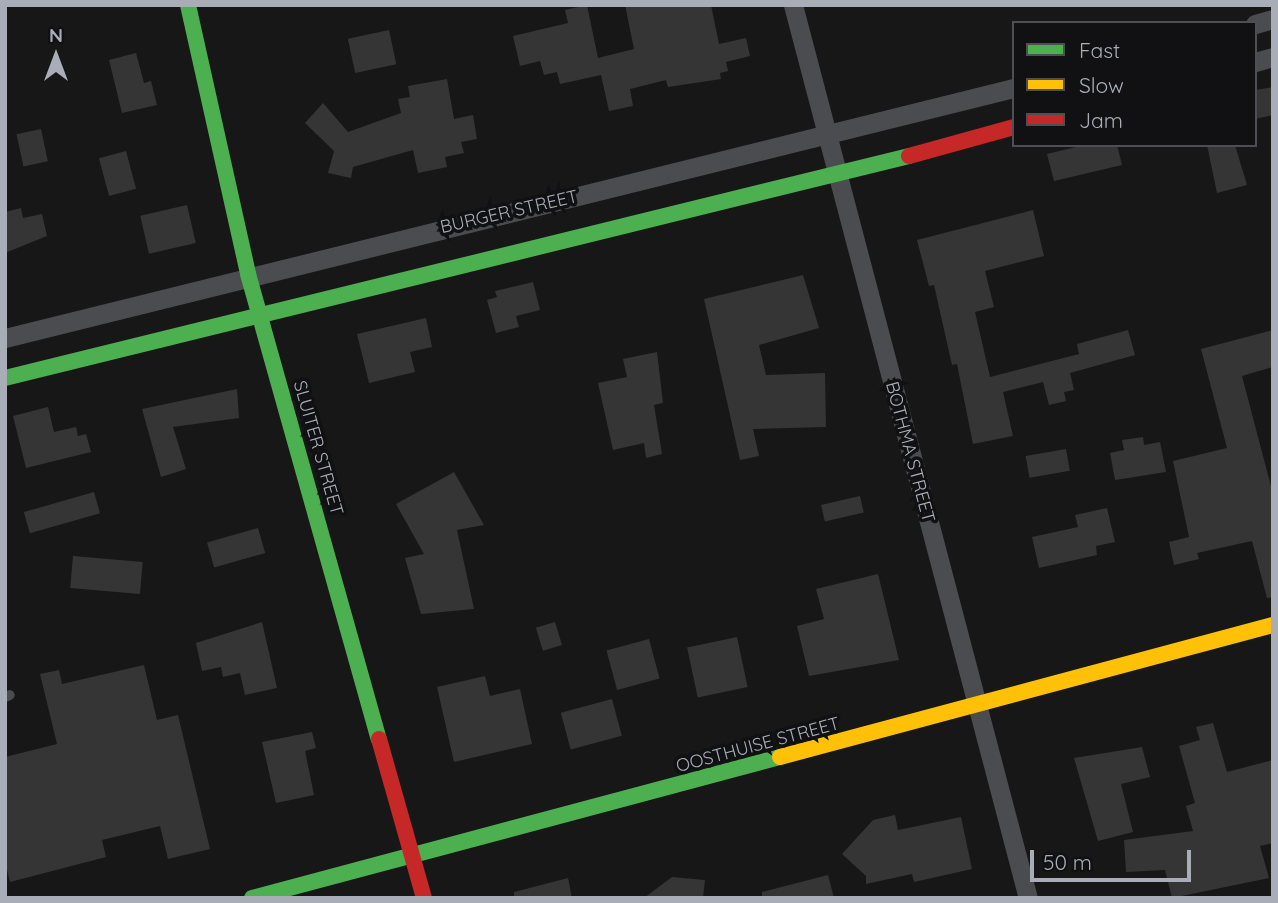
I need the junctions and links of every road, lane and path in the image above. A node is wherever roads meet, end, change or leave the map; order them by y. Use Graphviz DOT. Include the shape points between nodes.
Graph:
graph roads {
  1 [pos="188,5"];
  2 [pos="793,5"];
  3 [pos="1012,89"];
  4 [pos="1012,128"];
  5 [pos="824,137"];
  6 [pos="836,176"];
  7 [pos="248,274"];
  8 [pos="261,315"];
  9 [pos="5,338"];
  10 [pos="5,378"];
  11 [pos="1273,625"];
  12 [pos="979,707"];
  13 [pos="413,855"];
  14 [pos="252,898"];
  15 [pos="424,898"];
  16 [pos="1028,898"];
  1 -- 7 [label="street, SLUITER STREET"];
  2 -- 5 [label="street, BOTHMA STREET"];
  3 -- 5 [label="street, BURGER STREET"];
  4 -- 6 [label="street"];
  5 -- 6 [label="street, BOTHMA STREET"];
  5 -- 7 [label="street, BURGER STREET"];
  6 -- 8 [label="street"];
  6 -- 12 [label="street, BOTHMA STREET"];
  7 -- 8 [label="street, SLUITER STREET"];
  7 -- 9 [label="street, BURGER STREET"];
  8 -- 10 [label="street"];
  8 -- 13 [label="street, SLUITER STREET"];
  11 -- 12 [label="street, OOSTHUISE STREET"];
  12 -- 13 [label="street, OOSTHUISE STREET"];
  12 -- 16 [label="street, BOTHMA STREET"];
  13 -- 14 [label="street, OOSTHUISE STREET"];
  13 -- 15 [label="street, SLUITER STREET"];
}
